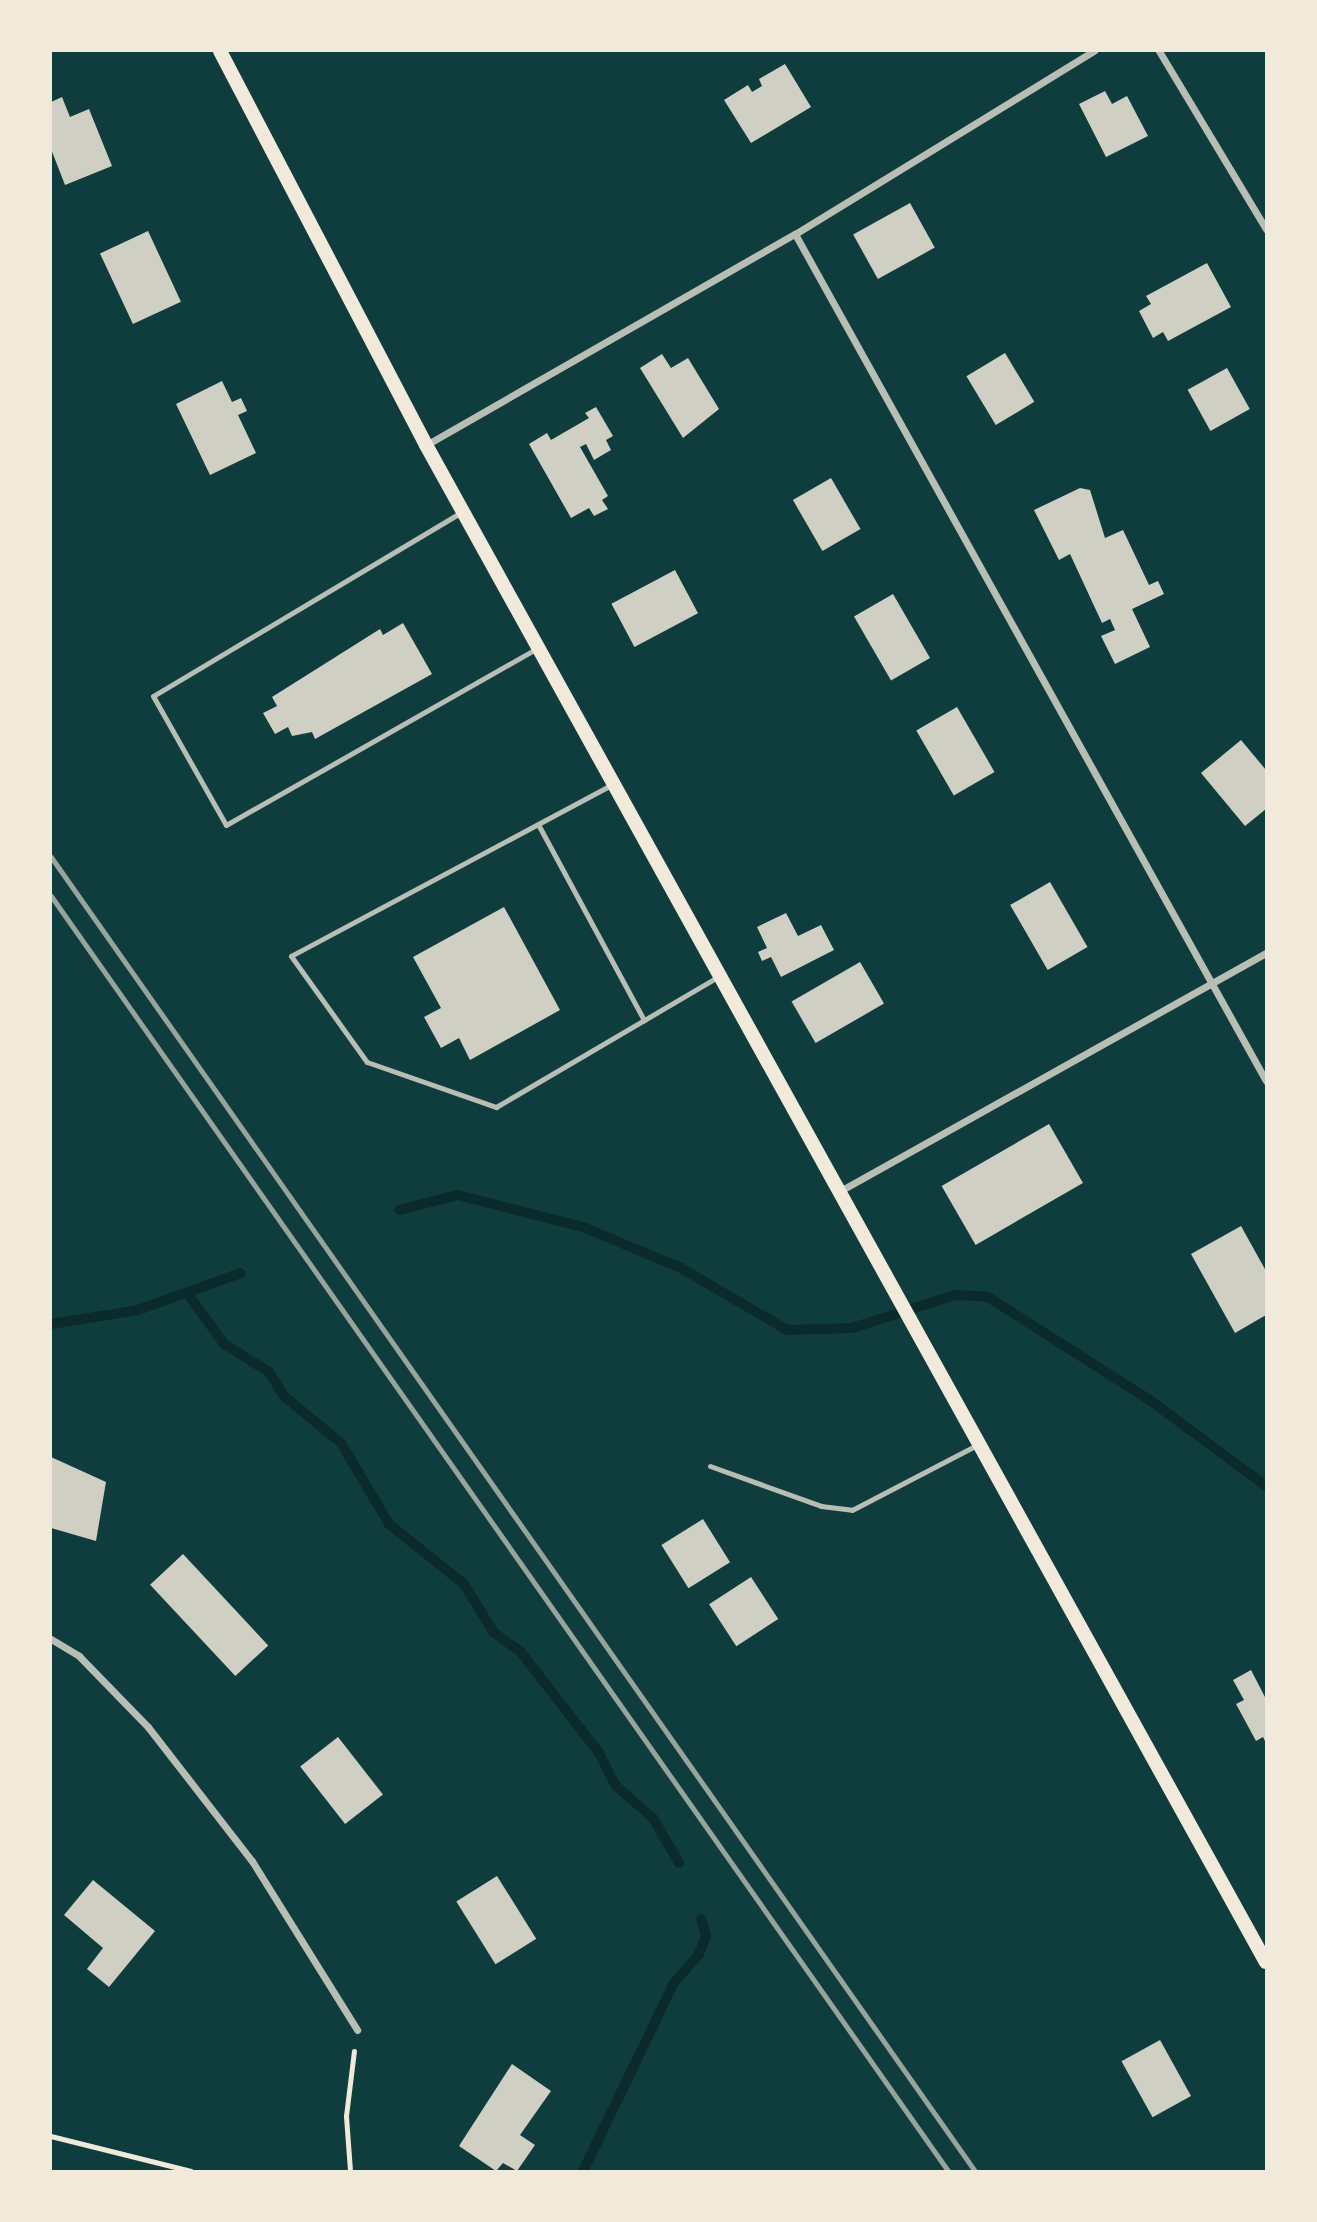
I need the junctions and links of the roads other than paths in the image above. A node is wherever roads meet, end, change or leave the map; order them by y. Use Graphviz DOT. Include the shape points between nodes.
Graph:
graph roads {
  1 [pos="219,51"];
  2 [pos="1094,51"];
  3 [pos="1158,51"];
  4 [pos="1266,229"];
  5 [pos="795,234"];
  6 [pos="426,445"];
  7 [pos="463,512"];
  8 [pos="538,648"];
  9 [pos="613,784"];
  10 [pos="539,826"];
  11 [pos="1266,953"];
  12 [pos="719,976"];
  13 [pos="1212,984"];
  14 [pos="644,1020"];
  15 [pos="1266,1081"];
  16 [pos="839,1192"];
  17 [pos="979,1444"];
  18 [pos="710,1466"];
  19 [pos="51,1639"];
  20 [pos="1266,1962"];
  21 [pos="357,2030"];
  1 -- 6 [label="main road"];
  2 -- 5 [label="street"];
  3 -- 4 [label="street"];
  5 -- 6 [label="street"];
  5 -- 13 [label="street"];
  6 -- 7 [label="main road"];
  7 -- 8 [label="main road"];
  7 -- 8 [label="lane" via="153,696 226,825"];
  8 -- 9 [label="main road"];
  9 -- 10 [label="lane"];
  9 -- 12 [label="main road"];
  10 -- 14 [label="lane"];
  10 -- 14 [label="lane" via="291,956 367,1062 496,1107"];
  11 -- 13 [label="street"];
  12 -- 14 [label="lane"];
  12 -- 16 [label="main road"];
  13 -- 15 [label="street"];
  13 -- 16 [label="street"];
  16 -- 17 [label="main road"];
  17 -- 18 [label="lane" via="852,1510 821,1506"];
  17 -- 20 [label="main road"];
  19 -- 21 [label="street" via="79,1656 148,1727 252,1861"];
}
